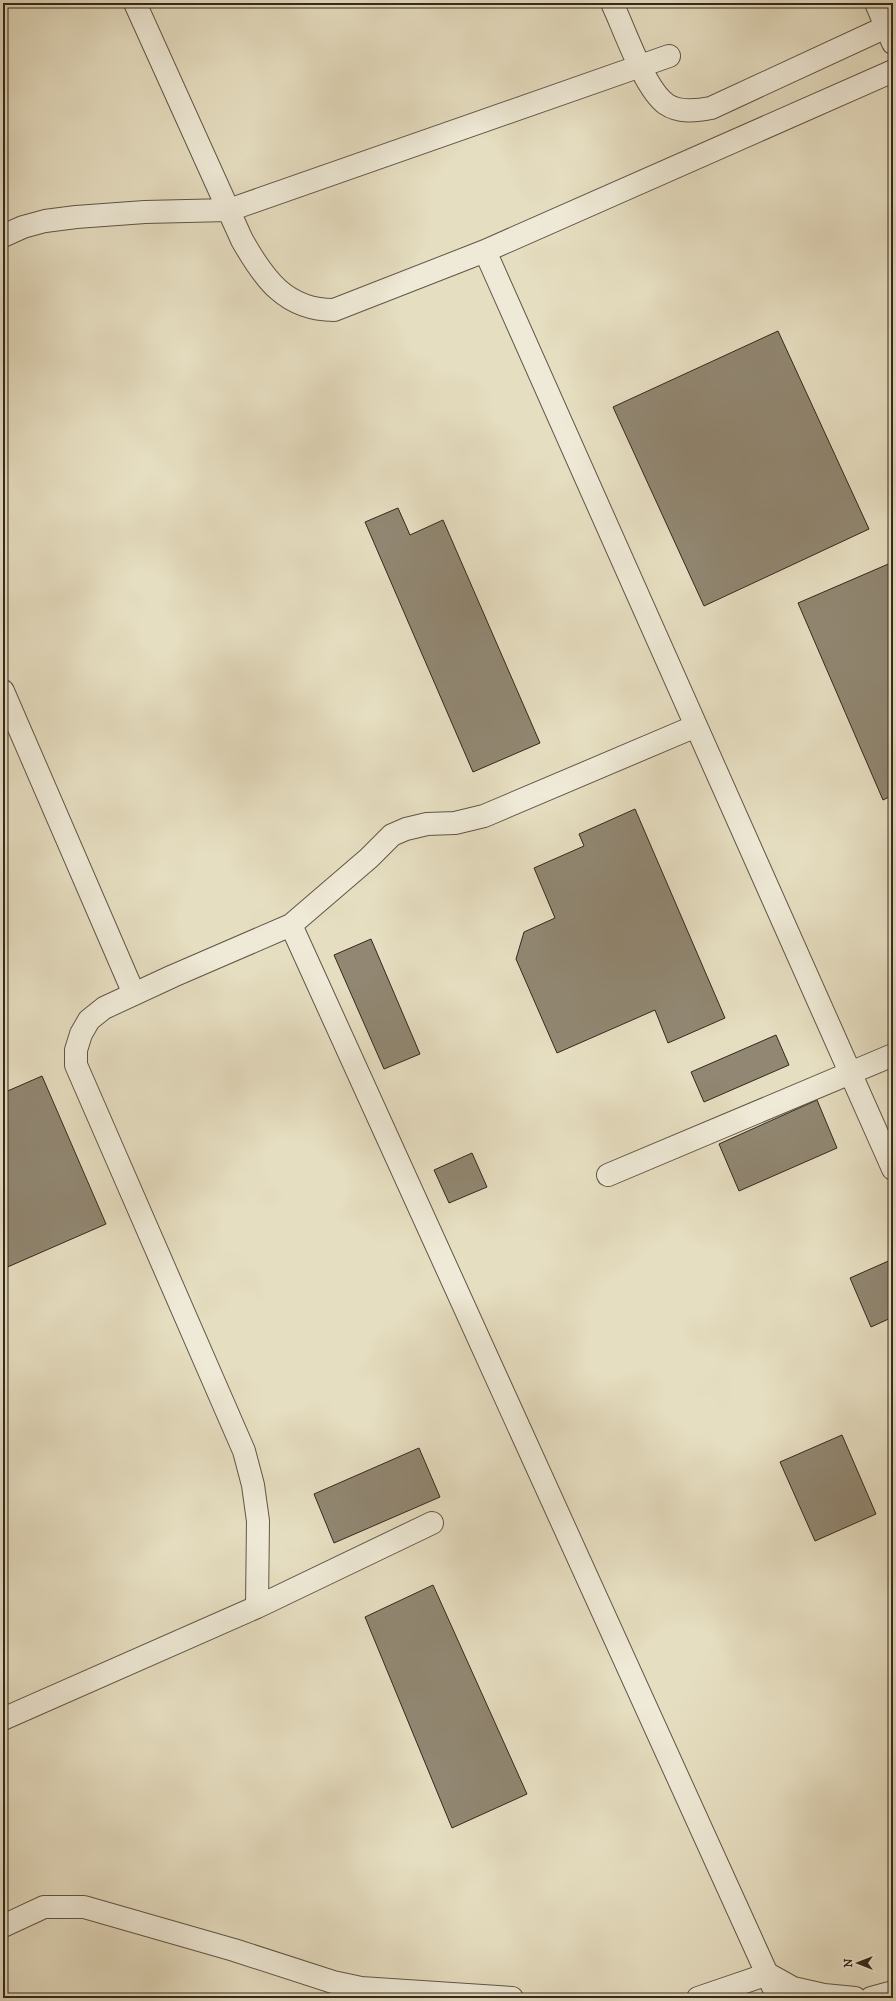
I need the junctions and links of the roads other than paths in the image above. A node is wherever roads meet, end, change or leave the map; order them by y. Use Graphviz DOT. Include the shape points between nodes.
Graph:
graph roads {
  1 [pos="135,3"];
  2 [pos="612,3"];
  3 [pos="876,3"];
  4 [pos="890,35"];
  5 [pos="669,56"];
  6 [pos="641,66"];
  7 [pos="893,71"];
  8 [pos="229,210"];
  9 [pos="3,236"];
  10 [pos="484,251"];
  11 [pos="3,691"];
  12 [pos="696,726"];
  13 [pos="291,925"];
  14 [pos="134,994"];
  15 [pos="893,1055"];
  16 [pos="850,1074"];
  17 [pos="893,1169"];
  18 [pos="608,1175"];
  19 [pos="432,1522"];
  20 [pos="256,1607"];
  21 [pos="3,1718"];
  22 [pos="3,1926"];
  23 [pos="768,1974"];
  24 [pos="512,1998"];
  25 [pos="698,1998"];
  26 [pos="778,1998"];
  27 [pos="855,1998"];
  1 -- 8 [label="lane"];
  2 -- 6 [label="lane"];
  3 -- 4 [label="lane"];
  4 -- 6 [label="lane" via="711,108 699,110 687,111 666,104 649,83"];
  5 -- 6 [label="lane"];
  6 -- 8 [label="lane"];
  7 -- 10 [label="lane"];
  8 -- 9 [label="lane" via="76,217 45,221"];
  8 -- 10 [label="lane" via="257,267 292,301 314,309 334,310"];
  10 -- 12 [label="lane"];
  11 -- 14 [label="lane"];
  12 -- 13 [label="lane" via="484,816 455,823 426,824 392,835"];
  12 -- 16 [label="lane"];
  13 -- 14 [label="lane"];
  13 -- 23 [label="lane"];
  14 -- 20 [label="lane" via="104,1008 90,1020 81,1034 76,1050 76,1065 244,1451 253,1485 258,1521"];
  15 -- 16 [label="lane"];
  16 -- 17 [label="lane"];
  16 -- 18 [label="lane"];
  19 -- 20 [label="lane"];
  20 -- 21 [label="lane"];
  22 -- 24 [label="lane" via="44,1907 84,1907 234,1950 333,1982 361,1988"];
  23 -- 25 [label="lane"];
  23 -- 26 [label="lane"];
  23 -- 27 [label="lane" via="793,1988"];
}
